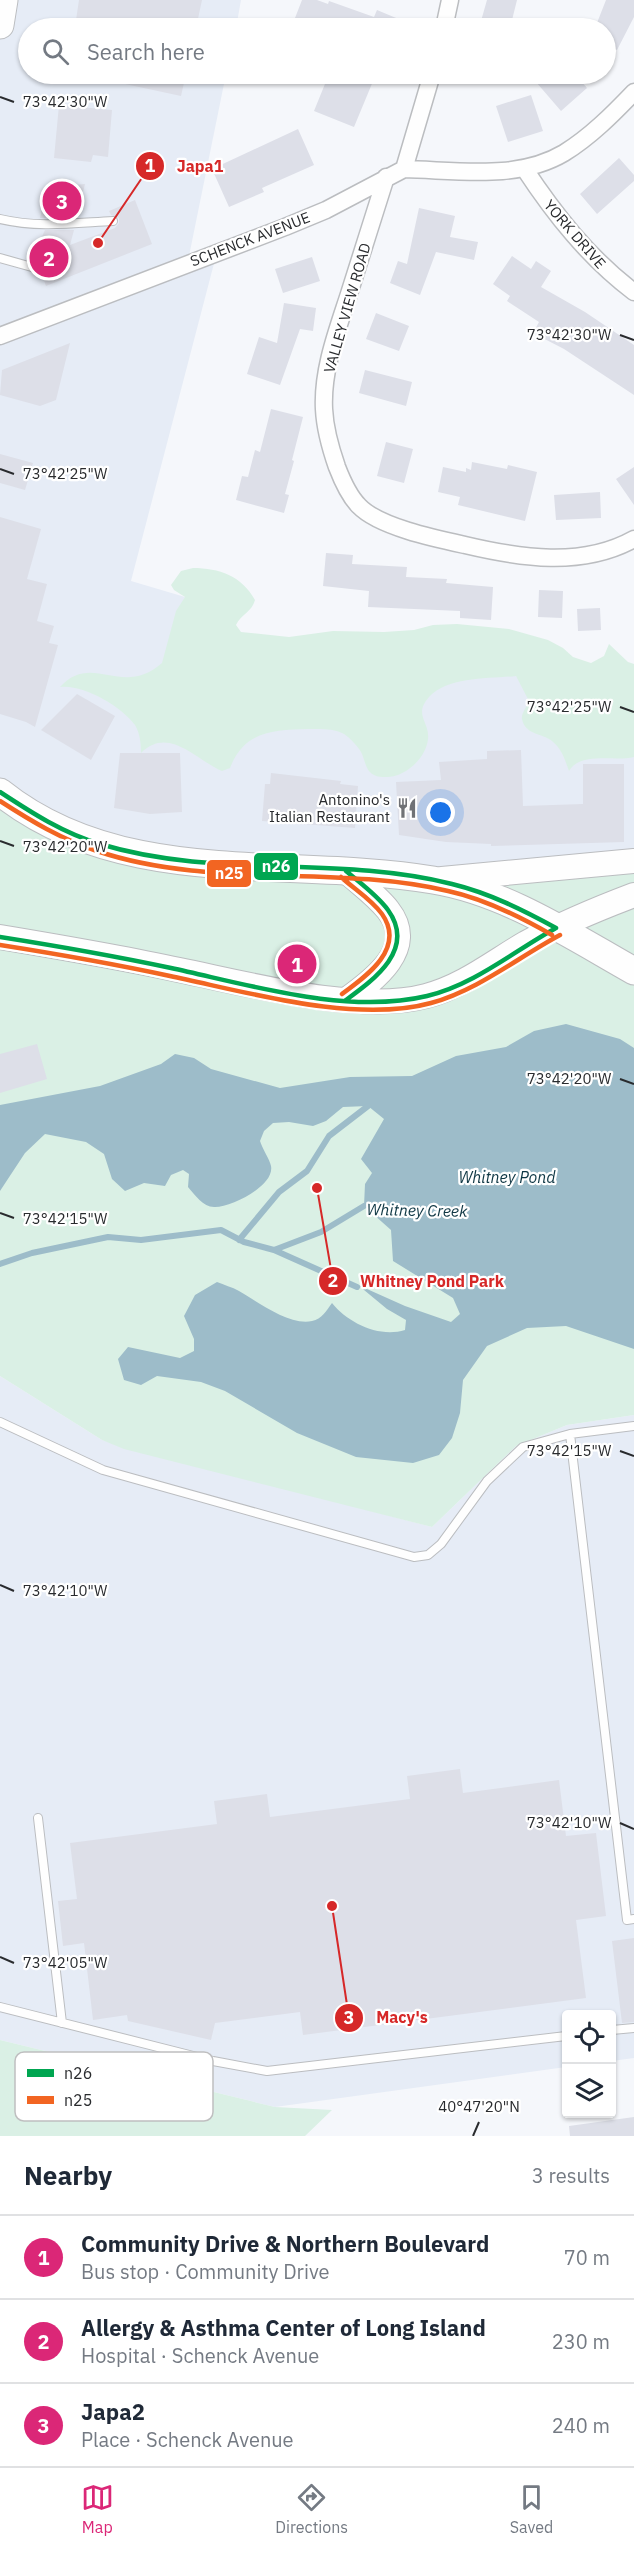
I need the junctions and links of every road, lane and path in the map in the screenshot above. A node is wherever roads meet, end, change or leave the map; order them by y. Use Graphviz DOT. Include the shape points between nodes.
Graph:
graph roads {
  1 [pos="4,0"];
  2 [pos="450,0"];
  3 [pos="446,18"];
  4 [pos="0,25"];
  5 [pos="429,84"];
  6 [pos="634,92"];
  7 [pos="524,168"];
  8 [pos="404,169"];
  9 [pos="386,177"];
  10 [pos="0,219"];
  11 [pos="113,221"];
  12 [pos="0,258"];
  13 [pos="39,269"];
  14 [pos="634,292"];
  15 [pos="0,336"];
  16 [pos="634,539"];
  17 [pos="0,792"];
  18 [pos="634,861"];
  19 [pos="346,871"];
  20 [pos="432,880"];
  21 [pos="634,895"];
  22 [pos="556,928"];
  23 [pos="0,937"];
  24 [pos="634,971"];
  25 [pos="346,999"];
  26 [pos="0,1422"];
  27 [pos="634,1426"];
  28 [pos="570,1434"];
  29 [pos="38,1818"];
  30 [pos="634,1919"];
  31 [pos="0,2007"];
  32 [pos="62,2023"];
  33 [pos="634,2028"];
  34 [pos="616,2030"];
  35 [pos="562,2037"];
  36 [pos="177,2052"];
  37 [pos="213,2061"];
  1 -- 4 [label="main road"];
  2 -- 3 [label="street"];
  5 -- 8 [label="street"];
  6 -- 7 [label="street" via="610,117 564,153"];
  7 -- 8 [label="street"];
  7 -- 14 [label="street, YORK DRIVE" via="568,230 610,274"];
  8 -- 9 [label="street, SCHENCK AVENUE"];
  9 -- 15 [label="street, SCHENCK AVENUE" via="285,227"];
  9 -- 16 [label="street, VALLEY VIEW ROAD" via="335,338 324,407 326,435 342,479 359,506 377,519 432,537 525,556 597,554"];
  10 -- 11 [label="lane" via="44,226"];
  12 -- 13 [label="lane"];
  17 -- 19 [label="main road" via="20,809 53,826 97,844 141,855"];
  18 -- 20 [label="main road"];
  19 -- 20 [label="main road"];
  19 -- 25 [label="main road" via="386,907 397,931 395,951 383,970"];
  20 -- 22 [label="main road" via="500,898"];
  21 -- 22 [label="main road"];
  22 -- 24 [label="main road"];
  22 -- 25 [label="main road" via="454,987 427,996 385,1001"];
  23 -- 25 [label="main road"];
  26 -- 28 [label="lane" via="103,1470 414,1557 428,1555 441,1544 487,1481 523,1447"];
  27 -- 28 [label="lane"];
  28 -- 30 [label="lane" via="627,1920"];
  29 -- 32 [label="lane"];
  31 -- 32 [label="lane"];
  32 -- 36 [label="lane"];
  33 -- 34 [label="lane"];
  35 -- 37 [label="lane" via="267,2071"];
}
